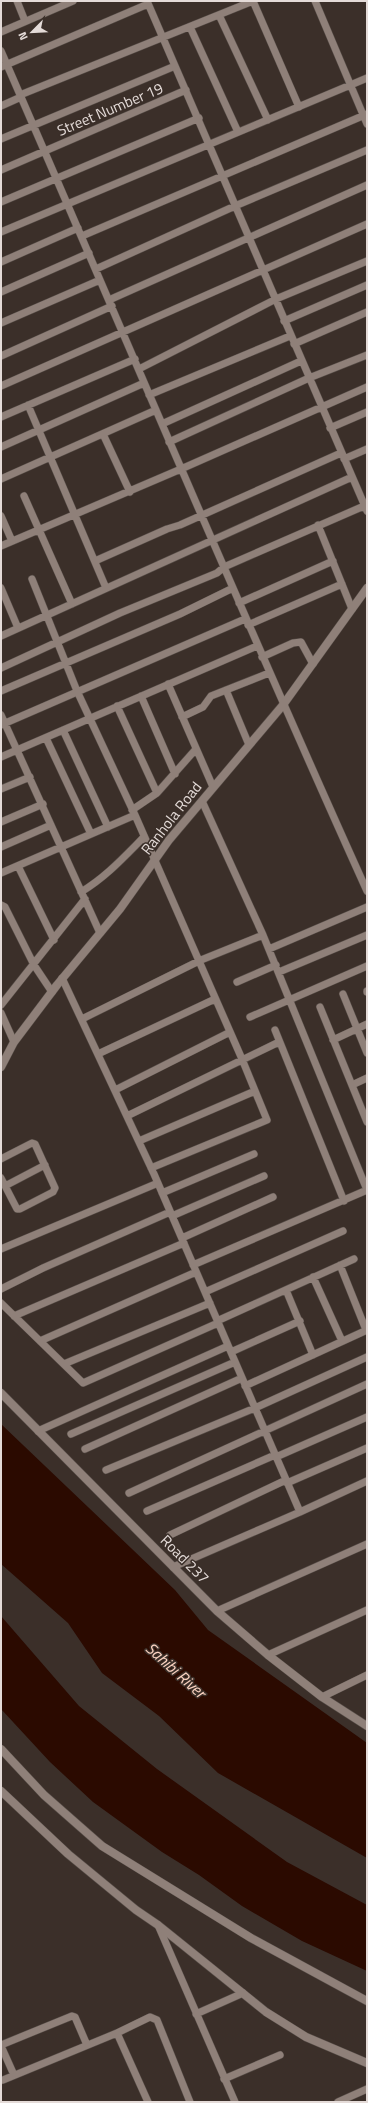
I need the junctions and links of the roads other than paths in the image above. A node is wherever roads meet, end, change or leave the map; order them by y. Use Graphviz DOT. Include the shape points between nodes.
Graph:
graph roads {
  1 [pos="17,1"];
  2 [pos="73,1"];
  3 [pos="315,1"];
  4 [pos="64,3"];
  5 [pos="148,3"];
  6 [pos="219,15"];
  7 [pos="25,22"];
  8 [pos="190,27"];
  9 [pos="1,32"];
  10 [pos="163,38"];
  11 [pos="1,51"];
  12 [pos="4,65"];
  13 [pos="175,66"];
  14 [pos="367,78"];
  15 [pos="351,85"];
  16 [pos="186,90"];
  17 [pos="21,96"];
  18 [pos="1,106"];
  19 [pos="299,107"];
  20 [pos="365,115"];
  21 [pos="198,118"];
  22 [pos="268,120"];
  23 [pos="367,124"];
  24 [pos="33,125"];
  25 [pos="238,132"];
  26 [pos="1,139"];
  27 [pos="209,144"];
  28 [pos="367,150"];
  29 [pos="44,151"];
  30 [pos="1,170"];
  31 [pos="222,176"];
  32 [pos="56,179"];
  33 [pos="367,185"];
  34 [pos="1,202"];
  35 [pos="67,203"];
  36 [pos="235,206"];
  37 [pos="367,224"];
  38 [pos="78,228"];
  39 [pos="1,232"];
  40 [pos="82,236"];
  41 [pos="248,238"];
  42 [pos="89,253"];
  43 [pos="367,261"];
  44 [pos="1,262"];
  45 [pos="96,269"];
  46 [pos="263,272"];
  47 [pos="100,280"];
  48 [pos="367,285"];
  49 [pos="1,292"];
  50 [pos="276,299"];
  51 [pos="111,303"];
  52 [pos="367,312"];
  53 [pos="284,321"];
  54 [pos="1,323"];
  55 [pos="123,331"];
  56 [pos="290,336"];
  57 [pos="294,344"];
  58 [pos="367,355"];
  59 [pos="1,356"];
  60 [pos="135,359"];
  61 [pos="301,361"];
  62 [pos="139,369"];
  63 [pos="309,378"];
  64 [pos="144,383"];
  65 [pos="1,386"];
  66 [pos="367,387"];
  67 [pos="149,395"];
  68 [pos="28,405"];
  69 [pos="320,406"];
  70 [pos="156,410"];
  71 [pos="367,412"];
  72 [pos="1,417"];
  73 [pos="162,424"];
  74 [pos="330,428"];
  75 [pos="38,429"];
  76 [pos="103,434"];
  77 [pos="169,442"];
  78 [pos="1,447"];
  79 [pos="367,449"];
  80 [pos="342,456"];
  81 [pos="50,457"];
  82 [pos="181,469"];
  83 [pos="352,477"];
  84 [pos="1,479"];
  85 [pos="130,492"];
  86 [pos="24,496"];
  87 [pos="366,509"];
  88 [pos="75,515"];
  89 [pos="202,515"];
  90 [pos="1,516"];
  91 [pos="318,525"];
  92 [pos="39,530"];
  93 [pos="12,541"];
  94 [pos="213,541"];
  95 [pos="1,546"];
  96 [pos="95,561"];
  97 [pos="333,561"];
  98 [pos="224,567"];
  99 [pos="32,579"];
  100 [pos="342,584"];
  101 [pos="1,588"];
  102 [pos="106,588"];
  103 [pos="233,588"];
  104 [pos="367,588"];
  105 [pos="239,603"];
  106 [pos="4,604"];
  107 [pos="72,604"];
  108 [pos="352,609"];
  109 [pos="47,615"];
  110 [pos="247,622"];
  111 [pos="18,628"];
  112 [pos="1,636"];
  113 [pos="59,643"];
  114 [pos="257,646"];
  115 [pos="262,657"];
  116 [pos="66,663"];
  117 [pos="312,664"];
  118 [pos="1,668"];
  119 [pos="268,673"];
  120 [pos="168,684"];
  121 [pos="226,690"];
  122 [pos="1,691"];
  123 [pos="77,691"];
  124 [pos="141,696"];
  125 [pos="283,705"];
  126 [pos="117,706"];
  127 [pos="1,715"];
  128 [pos="182,717"];
  129 [pos="90,718"];
  130 [pos="3,724"];
  131 [pos="63,730"];
  132 [pos="46,738"];
  133 [pos="249,745"];
  134 [pos="196,749"];
  135 [pos="18,750"];
  136 [pos="1,757"];
  137 [pos="175,774"];
  138 [pos="30,777"];
  139 [pos="213,787"];
  140 [pos="1,789"];
  141 [pos="157,793"];
  142 [pos="202,801"];
  143 [pos="43,804"];
  144 [pos="134,812"];
  145 [pos="1,822"];
  146 [pos="51,824"];
  147 [pos="108,827"];
  148 [pos="91,834"];
  149 [pos="144,837"];
  150 [pos="1,847"];
  151 [pos="61,847"];
  152 [pos="155,861"];
  153 [pos="18,866"];
  154 [pos="1,873"];
  155 [pos="367,891"];
  156 [pos="81,892"];
  157 [pos="85,899"];
  158 [pos="1,905"];
  159 [pos="367,907"];
  160 [pos="100,934"];
  161 [pos="263,935"];
  162 [pos="367,935"];
  163 [pos="54,940"];
  164 [pos="269,949"];
  165 [pos="199,961"];
  166 [pos="34,965"];
  167 [pos="367,966"];
  168 [pos="277,969"];
  169 [pos="62,978"];
  170 [pos="237,982"];
  171 [pos="52,992"];
  172 [pos="343,994"];
  173 [pos="215,999"];
  174 [pos="289,999"];
  175 [pos="1,1005"];
  176 [pos="320,1007"];
  177 [pos="1,1013"];
  178 [pos="250,1017"];
  179 [pos="82,1019"];
  180 [pos="367,1024"];
  181 [pos="357,1029"];
  182 [pos="275,1030"];
  183 [pos="230,1032"];
  184 [pos="333,1040"];
  185 [pos="14,1042"];
  186 [pos="280,1042"];
  187 [pos="367,1053"];
  188 [pos="98,1054"];
  189 [pos="242,1059"];
  190 [pos="1,1067"];
  191 [pos="367,1078"];
  192 [pos="352,1086"];
  193 [pos="115,1090"];
  194 [pos="255,1091"];
  195 [pos="127,1116"];
  196 [pos="367,1122"];
  197 [pos="139,1141"];
  198 [pos="254,1154"];
  199 [pos="1,1159"];
  200 [pos="45,1165"];
  201 [pos="151,1168"];
  202 [pos="264,1176"];
  203 [pos="1,1178"];
  204 [pos="158,1183"];
  205 [pos="5,1186"];
  206 [pos="367,1190"];
  207 [pos="162,1193"];
  208 [pos="273,1197"];
  209 [pos="344,1200"];
  210 [pos="171,1214"];
  211 [pos="343,1231"];
  212 [pos="183,1241"];
  213 [pos="1,1248"];
  214 [pos="354,1259"];
  215 [pos="340,1265"];
  216 [pos="195,1268"];
  217 [pos="313,1277"];
  218 [pos="1,1289"];
  219 [pos="286,1290"];
  220 [pos="204,1292"];
  221 [pos="1,1303"];
  222 [pos="210,1303"];
  223 [pos="14,1316"];
  224 [pos="300,1321"];
  225 [pos="218,1322"];
  226 [pos="366,1330"];
  227 [pos="40,1341"];
  228 [pos="342,1341"];
  229 [pos="229,1349"];
  230 [pos="313,1354"];
  231 [pos="367,1357"];
  232 [pos="235,1362"];
  233 [pos="64,1364"];
  234 [pos="242,1378"];
  235 [pos="367,1384"];
  236 [pos="245,1386"];
  237 [pos="1,1393"];
  238 [pos="255,1408"];
  239 [pos="367,1417"];
  240 [pos="264,1430"];
  241 [pos="38,1431"];
  242 [pos="71,1434"];
  243 [pos="367,1448"];
  244 [pos="85,1449"];
  245 [pos="275,1456"];
  246 [pos="106,1470"];
  247 [pos="286,1481"];
  248 [pos="367,1481"];
  249 [pos="129,1493"];
  250 [pos="147,1511"];
  251 [pos="300,1512"];
  252 [pos="170,1535"];
  253 [pos="367,1544"];
  254 [pos="173,1567"];
  255 [pos="367,1610"];
  256 [pos="218,1611"];
  257 [pos="268,1655"];
  258 [pos="367,1675"];
  259 [pos="322,1696"];
  260 [pos="367,1726"];
  261 [pos="1,1749"];
  262 [pos="1,1791"];
  263 [pos="158,1925"];
  264 [pos="243,1993"];
  265 [pos="367,2001"];
  266 [pos="196,2014"];
  267 [pos="118,2032"];
  268 [pos="1,2045"];
  269 [pos="87,2045"];
  270 [pos="280,2056"];
  271 [pos="367,2063"];
  272 [pos="14,2075"];
  273 [pos="224,2079"];
  274 [pos="3,2080"];
  275 [pos="367,2090"];
  276 [pos="148,2102"];
  277 [pos="190,2102"];
  278 [pos="235,2102"];
  279 [pos="338,2102"];
  1 -- 7 [label="street"];
  2 -- 4 [label="street"];
  3 -- 15 [label="street"];
  4 -- 7 [label="street"];
  5 -- 10 [label="street"];
  5 -- 12 [label="street"];
  6 -- 8 [label="street"];
  6 -- 19 [label="street" via="253,1"];
  6 -- 22 [label="street"];
  7 -- 9 [label="street"];
  8 -- 10 [label="street"];
  8 -- 25 [label="street"];
  10 -- 13 [label="street"];
  10 -- 17 [label="street"];
  11 -- 12 [label="street"];
  12 -- 17 [label="street"];
  13 -- 16 [label="street"];
  13 -- 24 [label="street"];
  14 -- 15 [label="street"];
  15 -- 19 [label="street"];
  15 -- 20 [label="street"];
  16 -- 21 [label="street"];
  16 -- 29 [label="street, Street Number 19"];
  17 -- 18 [label="street"];
  17 -- 24 [label="street"];
  19 -- 22 [label="street"];
  20 -- 23 [label="street"];
  20 -- 31 [label="street"];
  21 -- 27 [label="street"];
  21 -- 32 [label="street"];
  22 -- 25 [label="street"];
  24 -- 26 [label="street"];
  24 -- 29 [label="street"];
  25 -- 27 [label="street"];
  27 -- 31 [label="street"];
  27 -- 35 [label="street"];
  28 -- 36 [label="street"];
  29 -- 30 [label="street, Street Number 19"];
  29 -- 32 [label="street"];
  31 -- 36 [label="street"];
  31 -- 40 [label="street"];
  32 -- 34 [label="street"];
  32 -- 35 [label="street"];
  33 -- 41 [label="street"];
  35 -- 38 [label="street"];
  35 -- 39 [label="street"];
  36 -- 41 [label="street"];
  36 -- 45 [label="street"];
  37 -- 46 [label="street"];
  38 -- 40 [label="street"];
  38 -- 44 [label="street"];
  40 -- 42 [label="street"];
  41 -- 46 [label="street"];
  41 -- 51 [label="street"];
  42 -- 45 [label="street"];
  42 -- 49 [label="street"];
  43 -- 50 [label="street"];
  45 -- 47 [label="street"];
  46 -- 50 [label="street"];
  46 -- 55 [label="street"];
  47 -- 51 [label="street"];
  47 -- 54 [label="street"];
  48 -- 53 [label="street"];
  50 -- 53 [label="street"];
  50 -- 62 [label="street"];
  51 -- 55 [label="street"];
  51 -- 59 [label="street"];
  52 -- 57 [label="street"];
  53 -- 56 [label="street"];
  55 -- 60 [label="street"];
  55 -- 65 [label="street"];
  56 -- 57 [label="street"];
  56 -- 67 [label="street"];
  57 -- 61 [label="street"];
  58 -- 63 [label="street"];
  60 -- 62 [label="street"];
  60 -- 68 [label="street"];
  61 -- 63 [label="street"];
  61 -- 73 [label="street"];
  62 -- 64 [label="street"];
  63 -- 69 [label="street"];
  63 -- 77 [label="street"];
  64 -- 67 [label="street"];
  64 -- 75 [label="street"];
  66 -- 69 [label="street"];
  67 -- 70 [label="street"];
  68 -- 72 [label="street"];
  68 -- 75 [label="street"];
  69 -- 74 [label="street"];
  69 -- 82 [label="street"];
  70 -- 73 [label="street"];
  70 -- 76 [label="street"];
  71 -- 74 [label="street"];
  73 -- 77 [label="street"];
  74 -- 80 [label="street"];
  75 -- 78 [label="street"];
  75 -- 81 [label="street"];
  76 -- 81 [label="street"];
  76 -- 85 [label="street"];
  77 -- 82 [label="street"];
  79 -- 80 [label="street"];
  80 -- 83 [label="street"];
  80 -- 89 [label="street"];
  81 -- 84 [label="street"];
  81 -- 88 [label="street"];
  82 -- 85 [label="street"];
  82 -- 89 [label="street"];
  83 -- 87 [label="street"];
  83 -- 94 [label="street"];
  85 -- 88 [label="street"];
  86 -- 92 [label="street"];
  87 -- 91 [label="street"];
  88 -- 92 [label="street"];
  88 -- 96 [label="street"];
  89 -- 94 [label="street"];
  89 -- 96 [label="street"];
  90 -- 93 [label="street"];
  91 -- 97 [label="street"];
  91 -- 98 [label="street"];
  92 -- 93 [label="street"];
  92 -- 107 [label="street"];
  93 -- 95 [label="street"];
  94 -- 98 [label="street"];
  94 -- 102 [label="street"];
  96 -- 102 [label="street"];
  97 -- 100 [label="street"];
  97 -- 105 [label="street"];
  98 -- 103 [label="street"];
  98 -- 113 [label="street" via="217,573 120,613"];
  99 -- 109 [label="street"];
  100 -- 108 [label="street"];
  100 -- 110 [label="street"];
  101 -- 106 [label="street"];
  102 -- 107 [label="street"];
  103 -- 105 [label="street"];
  103 -- 116 [label="street" via="180,614"];
  104 -- 108 [label="street, Ranhola Road"];
  105 -- 110 [label="street"];
  106 -- 111 [label="street"];
  107 -- 109 [label="street"];
  108 -- 117 [label="street, Ranhola Road"];
  109 -- 111 [label="street"];
  109 -- 113 [label="street"];
  110 -- 114 [label="street"];
  110 -- 123 [label="street"];
  111 -- 112 [label="street"];
  113 -- 116 [label="street"];
  113 -- 118 [label="street"];
  114 -- 115 [label="street"];
  114 -- 120 [label="street"];
  115 -- 117 [label="street" via="297,642 303,645"];
  115 -- 119 [label="street"];
  116 -- 122 [label="street"];
  116 -- 123 [label="street"];
  117 -- 125 [label="street, Ranhola Road"];
  119 -- 121 [label="street"];
  119 -- 125 [label="street"];
  120 -- 124 [label="street"];
  120 -- 128 [label="street"];
  121 -- 128 [label="street" via="211,696 199,710"];
  121 -- 133 [label="street"];
  123 -- 129 [label="street"];
  123 -- 130 [label="street"];
  124 -- 126 [label="street"];
  124 -- 137 [label="street"];
  125 -- 133 [label="street, Ranhola Road"];
  125 -- 155 [label="street"];
  126 -- 129 [label="street"];
  126 -- 141 [label="street"];
  127 -- 130 [label="street"];
  128 -- 134 [label="street"];
  129 -- 131 [label="street"];
  129 -- 144 [label="street"];
  130 -- 135 [label="street"];
  131 -- 132 [label="street"];
  131 -- 147 [label="street"];
  132 -- 135 [label="street"];
  132 -- 148 [label="street"];
  133 -- 139 [label="street, Ranhola Road"];
  134 -- 137 [label="street"];
  134 -- 139 [label="street"];
  135 -- 136 [label="street"];
  135 -- 138 [label="street"];
  137 -- 141 [label="street"];
  138 -- 140 [label="street"];
  138 -- 143 [label="street"];
  139 -- 142 [label="street, Ranhola Road"];
  141 -- 144 [label="street"];
  142 -- 152 [label="street, Ranhola Road"];
  142 -- 161 [label="street"];
  143 -- 145 [label="street"];
  143 -- 146 [label="street"];
  144 -- 147 [label="street"];
  144 -- 149 [label="street"];
  146 -- 150 [label="street"];
  146 -- 151 [label="street"];
  147 -- 148 [label="street"];
  148 -- 151 [label="street"];
  149 -- 152 [label="street"];
  149 -- 156 [label="street" via="105,875"];
  151 -- 153 [label="street"];
  151 -- 156 [label="street"];
  152 -- 160 [label="street, Ranhola Road"];
  152 -- 165 [label="street"];
  153 -- 154 [label="street"];
  153 -- 163 [label="street"];
  156 -- 157 [label="street"];
  157 -- 160 [label="street"];
  157 -- 163 [label="street"];
  158 -- 166 [label="street" via="5,907"];
  159 -- 164 [label="street"];
  160 -- 169 [label="street, Ranhola Road"];
  161 -- 164 [label="street"];
  161 -- 165 [label="street"];
  162 -- 168 [label="street"];
  163 -- 166 [label="street"];
  164 -- 168 [label="street"];
  165 -- 173 [label="street"];
  165 -- 179 [label="street"];
  166 -- 171 [label="street"];
  166 -- 175 [label="street"];
  167 -- 174 [label="street"];
  168 -- 170 [label="street"];
  168 -- 174 [label="street"];
  169 -- 171 [label="street, Ranhola Road"];
  169 -- 179 [label="street"];
  171 -- 185 [label="street, Ranhola Road"];
  172 -- 181 [label="street"];
  173 -- 183 [label="street"];
  173 -- 188 [label="street"];
  174 -- 178 [label="street"];
  174 -- 206 [label="street"];
  176 -- 184 [label="street"];
  177 -- 185 [label="street"];
  179 -- 188 [label="street"];
  180 -- 181 [label="street"];
  181 -- 184 [label="street"];
  181 -- 187 [label="street"];
  182 -- 186 [label="street"];
  183 -- 189 [label="street"];
  183 -- 193 [label="street"];
  184 -- 192 [label="street"];
  185 -- 190 [label="street, Ranhola Road"];
  186 -- 189 [label="street"];
  186 -- 209 [label="street"];
  188 -- 193 [label="street"];
  189 -- 194 [label="street"];
  189 -- 195 [label="street"];
  191 -- 192 [label="street"];
  192 -- 196 [label="street"];
  193 -- 195 [label="street"];
  194 -- 197 [label="street"];
  194 -- 201 [label="street" via="267,1120"];
  195 -- 197 [label="street"];
  197 -- 201 [label="street"];
  198 -- 207 [label="street"];
  199 -- 200 [label="street" via="32,1143 37,1145"];
  200 -- 205 [label="street"];
  200 -- 205 [label="street" via="56,1188 53,1192 17,1209"];
  201 -- 204 [label="street"];
  202 -- 210 [label="street"];
  203 -- 205 [label="street"];
  204 -- 207 [label="street"];
  204 -- 213 [label="street"];
  206 -- 209 [label="street"];
  207 -- 210 [label="street"];
  208 -- 212 [label="street"];
  209 -- 216 [label="street"];
  210 -- 212 [label="street"];
  210 -- 218 [label="street" via="43,1268"];
  211 -- 220 [label="street"];
  212 -- 216 [label="street"];
  212 -- 223 [label="street"];
  214 -- 215 [label="street"];
  215 -- 217 [label="street"];
  215 -- 226 [label="street"];
  216 -- 220 [label="street"];
  216 -- 227 [label="street"];
  217 -- 219 [label="street"];
  217 -- 228 [label="street"];
  219 -- 224 [label="street"];
  219 -- 225 [label="street"];
  220 -- 222 [label="street"];
  221 -- 223 [label="street"];
  222 -- 225 [label="street"];
  222 -- 233 [label="street"];
  223 -- 227 [label="street"];
  224 -- 229 [label="street"];
  224 -- 230 [label="street"];
  225 -- 229 [label="street"];
  225 -- 233 [label="street" via="83,1383"];
  226 -- 228 [label="street"];
  227 -- 233 [label="street"];
  228 -- 230 [label="street"];
  229 -- 232 [label="street"];
  229 -- 241 [label="street"];
  230 -- 236 [label="street"];
  231 -- 238 [label="street"];
  232 -- 234 [label="street"];
  232 -- 242 [label="street"];
  234 -- 236 [label="street"];
  234 -- 244 [label="street"];
  235 -- 240 [label="street"];
  236 -- 238 [label="street"];
  237 -- 241 [label="street, Road 237"];
  238 -- 240 [label="street"];
  238 -- 246 [label="street"];
  239 -- 245 [label="street"];
  240 -- 245 [label="street"];
  240 -- 249 [label="street"];
  241 -- 254 [label="street, Road 237"];
  243 -- 247 [label="street"];
  245 -- 247 [label="street"];
  245 -- 250 [label="street"];
  247 -- 251 [label="street"];
  247 -- 252 [label="street"];
  248 -- 251 [label="street"];
  251 -- 254 [label="street"];
  253 -- 256 [label="street"];
  254 -- 256 [label="street, Road 237"];
  255 -- 257 [label="street"];
  256 -- 257 [label="street, Road 237"];
  257 -- 259 [label="street, Road 237"];
  258 -- 259 [label="street"];
  259 -- 260 [label="street, Road 237"];
  261 -- 265 [label="street" via="44,1795 102,1846 251,1938"];
  262 -- 263 [label="street" via="68,1854"];
  263 -- 264 [label="street"];
  263 -- 266 [label="street"];
  264 -- 266 [label="street"];
  264 -- 271 [label="street" via="297,2032"];
  266 -- 273 [label="street"];
  267 -- 269 [label="street"];
  267 -- 276 [label="street"];
  267 -- 277 [label="street" via="150,2017 157,2020"];
  268 -- 269 [label="street" via="72,2016 75,2017"];
  268 -- 272 [label="street"];
  269 -- 272 [label="street"];
  270 -- 273 [label="street"];
  272 -- 274 [label="street"];
  273 -- 278 [label="street"];
  275 -- 279 [label="street"];
}
